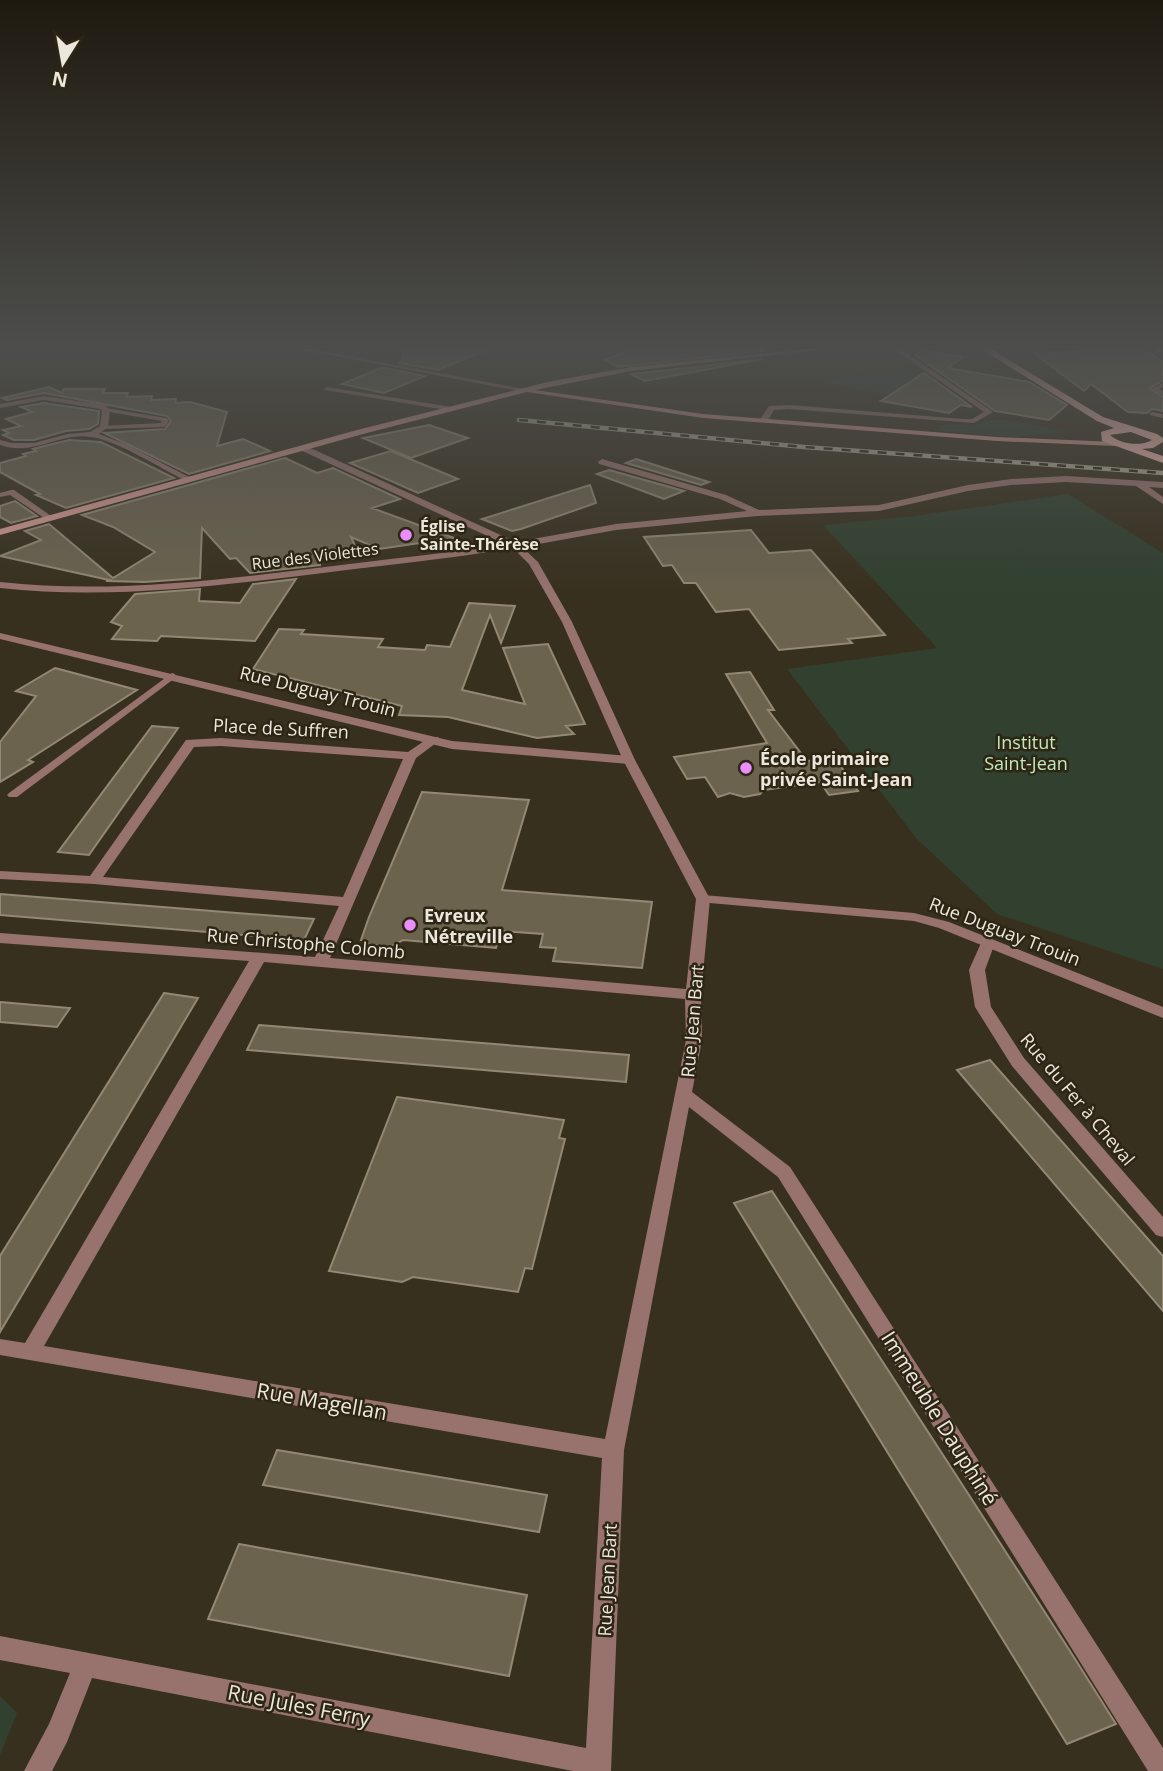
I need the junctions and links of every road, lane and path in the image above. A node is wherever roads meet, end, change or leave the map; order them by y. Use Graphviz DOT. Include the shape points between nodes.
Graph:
graph roads {
  1 [pos="96,432"];
  2 [pos="365,432"];
  3 [pos="916,432"];
  4 [pos="1117,432"];
  5 [pos="1132,432"];
  6 [pos="1107,433"];
  7 [pos="92,434"];
  8 [pos="1051,441"];
  9 [pos="0,442"];
  10 [pos="1116,444"];
  11 [pos="1158,445"];
  12 [pos="303,448"];
  13 [pos="602,462"];
  14 [pos="189,479"];
  15 [pos="1138,484"];
  16 [pos="1163,485"];
  17 [pos="0,495"];
  18 [pos="1163,501"];
  19 [pos="757,513"];
  20 [pos="50,518"];
  21 [pos="0,532"];
  22 [pos="515,545"];
  23 [pos="0,585"];
  24 [pos="0,636"];
  25 [pos="172,676"];
  26 [pos="434,740"];
  27 [pos="411,756"];
  28 [pos="629,760"];
  29 [pos="13,795"];
  30 [pos="0,875"];
  31 [pos="94,880"];
  32 [pos="702,899"];
  33 [pos="348,902"];
  34 [pos="0,938"];
  35 [pos="988,943"];
  36 [pos="258,957"];
  37 [pos="320,963"];
  38 [pos="693,995"];
  39 [pos="1163,1013"];
  40 [pos="685,1095"];
  41 [pos="1163,1230"];
  42 [pos="0,1347"];
  43 [pos="31,1350"];
  44 [pos="613,1450"];
  45 [pos="0,1648"];
  46 [pos="85,1665"];
  47 [pos="598,1767"];
  48 [pos="1163,1770"];
  49 [pos="37,1771"];
  1 -- 7 [label="street"];
  2 -- 12 [label="main road"];
  3 -- 8 [label="main road"];
  4 -- 6 [label="main road"];
  5 -- 11 [label="main road"];
  6 -- 8 [label="main road"];
  6 -- 10 [label="main road"];
  7 -- 9 [label="street" via="29,447"];
  7 -- 14 [label="street"];
  8 -- 10 [label="main road"];
  10 -- 11 [label="main road"];
  12 -- 14 [label="main road"];
  12 -- 22 [label="street"];
  13 -- 19 [label="street, Rue des Violettes" via="723,497"];
  14 -- 20 [label="main road"];
  15 -- 16 [label="street, Rue des Violettes"];
  15 -- 18 [label="street"];
  15 -- 19 [label="street, Rue des Violettes" via="1066,479 1011,482 879,508"];
  17 -- 20 [label="lane" via="11,492"];
  19 -- 22 [label="street, Rue des Violettes" via="616,527"];
  20 -- 21 [label="main road"];
  22 -- 23 [label="street, Rue des Violettes" via="202,585 113,590"];
  22 -- 28 [label="street" via="533,562 567,622"];
  24 -- 25 [label="street, Rue Duguay Trouin"];
  25 -- 26 [label="street, Rue Duguay Trouin"];
  25 -- 29 [label="lane"];
  26 -- 27 [label="street"];
  26 -- 28 [label="street, Rue Duguay Trouin" via="469,748"];
  27 -- 31 [label="street, Place de Suffren" via="190,743"];
  27 -- 33 [label="street"];
  28 -- 32 [label="street"];
  30 -- 31 [label="street"];
  31 -- 33 [label="street"];
  32 -- 35 [label="street, Rue Duguay Trouin" via="914,917"];
  32 -- 38 [label="street, Rue Jean Bart"];
  33 -- 37 [label="street"];
  34 -- 36 [label="street, Rue Christophe Colomb"];
  35 -- 39 [label="street, Rue Duguay Trouin"];
  35 -- 41 [label="street, Rue du Fer à Cheval" via="977,970 983,1007 1018,1062"];
  36 -- 37 [label="street, Rue Christophe Colomb"];
  36 -- 43 [label="street"];
  37 -- 38 [label="street, Rue Christophe Colomb"];
  38 -- 40 [label="street, Rue Jean Bart" via="694,1040"];
  40 -- 44 [label="street, Rue Jean Bart"];
  40 -- 48 [label="street, Immeuble Dauphiné" via="784,1172"];
  42 -- 43 [label="street, Rue Magellan"];
  43 -- 44 [label="street, Rue Magellan"];
  44 -- 47 [label="street, Rue Jean Bart"];
  45 -- 46 [label="street, Rue Jules Ferry"];
  46 -- 47 [label="street, Rue Jules Ferry"];
  46 -- 49 [label="street"];
}
